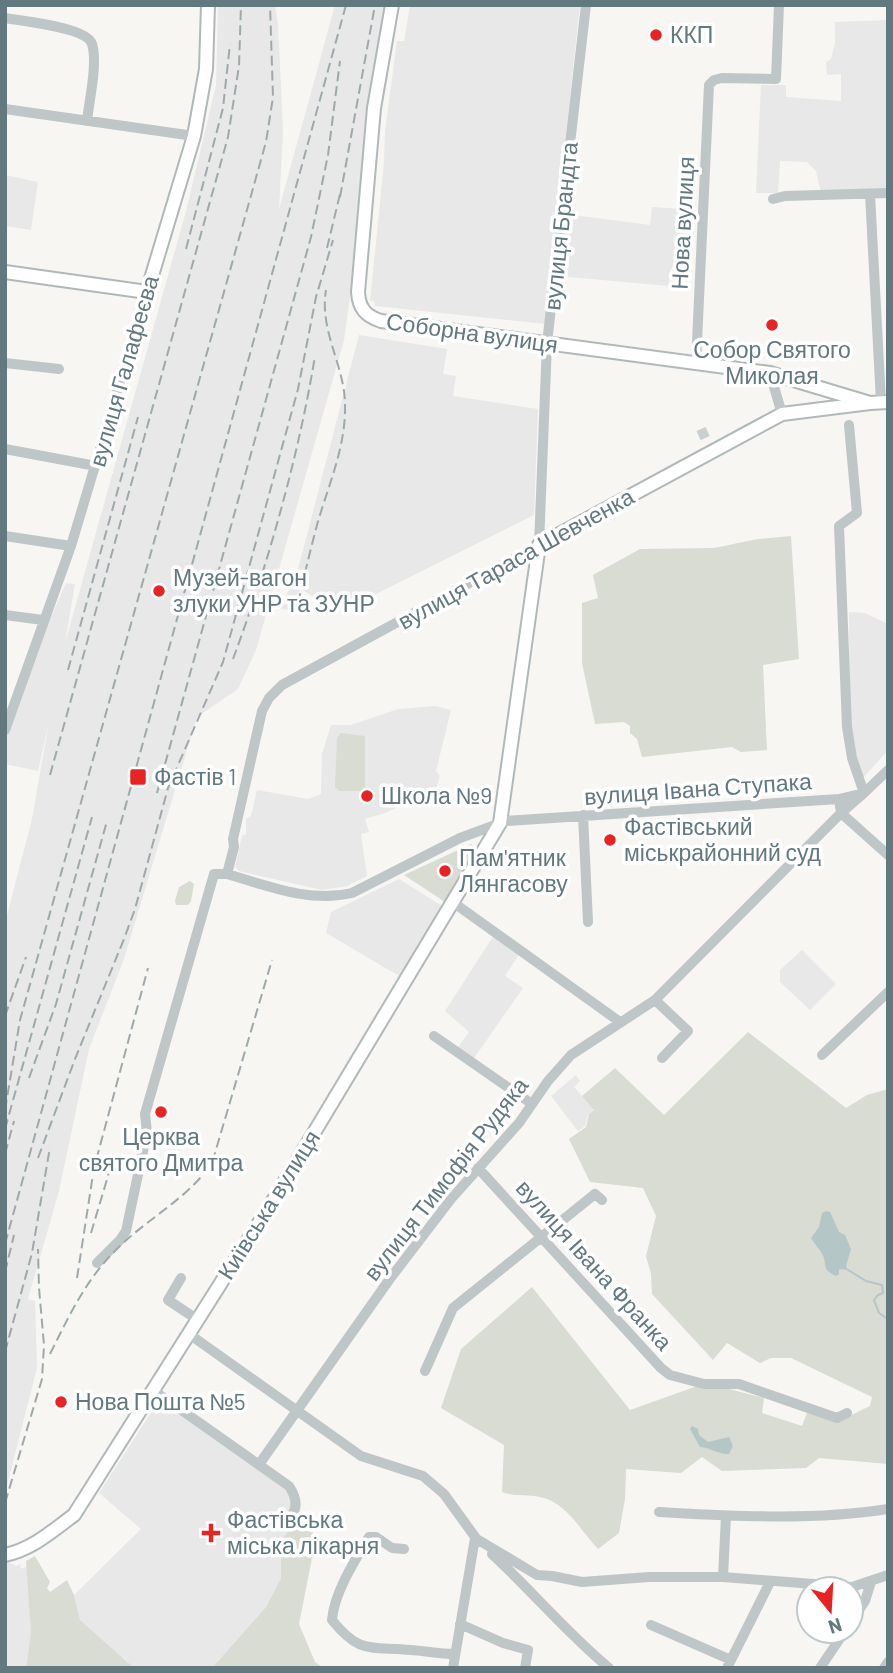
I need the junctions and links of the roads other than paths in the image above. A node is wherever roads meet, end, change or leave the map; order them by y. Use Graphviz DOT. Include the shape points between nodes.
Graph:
graph roads {
  1 [pos="208,5"];
  2 [pos="392,5"];
  3 [pos="586,5"];
  4 [pos="779,5"];
  5 [pos="5,18"];
  6 [pos="5,109"];
  7 [pos="87,121"];
  8 [pos="194,136"];
  9 [pos="888,193"];
  10 [pos="870,194"];
  11 [pos="773,199"];
  12 [pos="5,272"];
  13 [pos="147,292"];
  14 [pos="547,343"];
  15 [pos="5,363"];
  16 [pos="696,363"];
  17 [pos="59,369"];
  18 [pos="770,373"];
  19 [pos="880,402"];
  20 [pos="782,414"];
  21 [pos="849,425"];
  22 [pos="5,449"];
  23 [pos="96,466"];
  24 [pos="5,536"];
  25 [pos="538,545"];
  26 [pos="71,546"];
  27 [pos="5,615"];
  28 [pos="43,620"];
  29 [pos="5,689"];
  30 [pos="17,695"];
  31 [pos="5,730"];
  32 [pos="888,770"];
  33 [pos="864,793"];
  34 [pos="839,799"];
  35 [pos="841,813"];
  36 [pos="583,816"];
  37 [pos="500,823"];
  38 [pos="888,855"];
  39 [pos="227,874"];
  40 [pos="454,903"];
  41 [pos="588,922"];
  42 [pos="888,992"];
  43 [pos="655,1000"];
  44 [pos="620,1022"];
  45 [pos="435,1036"];
  46 [pos="822,1055"];
  47 [pos="662,1058"];
  48 [pos="532,1104"];
  49 [pos="478,1168"];
  50 [pos="602,1200"];
  51 [pos="542,1236"];
  52 [pos="97,1263"];
  53 [pos="181,1278"];
  54 [pos="198,1320"];
  55 [pos="189,1334"];
  56 [pos="425,1371"];
  57 [pos="153,1390"];
  58 [pos="298,1411"];
  59 [pos="847,1413"];
  60 [pos="260,1463"];
  61 [pos="888,1509"];
  62 [pos="659,1512"];
  63 [pos="292,1515"];
  64 [pos="726,1516"];
  65 [pos="475,1538"];
  66 [pos="404,1549"];
  67 [pos="5,1555"];
  68 [pos="537,1575"];
  69 [pos="888,1575"];
  70 [pos="723,1577"];
  71 [pos="770,1582"];
  72 [pos="871,1583"];
  73 [pos="527,1586"];
  74 [pos="865,1601"];
  75 [pos="460,1624"];
  76 [pos="651,1625"];
  77 [pos="836,1645"];
  78 [pos="455,1654"];
  79 [pos="888,1662"];
  80 [pos="729,1664"];
  81 [pos="453,1668"];
  82 [pos="525,1668"];
  83 [pos="609,1668"];
  84 [pos="820,1668"];
  85 [pos="884,1668"];
  1 -- 8 [label="main road, вулиця Галафеєва" via="206,69"];
  2 -- 14 [label="main road, Соборна вулиця" via="374,108 358,302 369,317 381,321"];
  3 -- 14 [label="street, вулиця Брандта"];
  4 -- 16 [label="street, Нова вулиця" via="776,79 722,78 709,85"];
  5 -- 7 [label="street" via="87,36 93,63"];
  6 -- 7 [label="street"];
  7 -- 8 [label="street"];
  8 -- 13 [label="main road, вулиця Галафеєва"];
  9 -- 10 [label="street"];
  10 -- 11 [label="street"];
  10 -- 19 [label="street"];
  12 -- 13 [label="main road"];
  13 -- 23 [label="street, вулиця Галафеєва"];
  14 -- 16 [label="main road, Соборна вулиця"];
  14 -- 25 [label="street, вулиця Брандта"];
  15 -- 17 [label="street"];
  16 -- 18 [label="main road, Соборна вулиця"];
  18 -- 19 [label="main road, Соборна вулиця"];
  18 -- 20 [label="street"];
  19 -- 20 [label="main road"];
  20 -- 25 [label="main road, вулиця Тараса Шевченка"];
  21 -- 33 [label="street" via="857,513 839,526 846,713 852,758"];
  22 -- 23 [label="street"];
  23 -- 26 [label="street, вулиця Галафеєва"];
  24 -- 26 [label="street"];
  25 -- 37 [label="main road, вулиця Брандта"];
  25 -- 39 [label="street, вулиця Тараса Шевченка" via="282,685 269,698 262,711"];
  26 -- 28 [label="street, вулиця Галафеєва"];
  27 -- 28 [label="street"];
  28 -- 30 [label="street, вулиця Галафеєва"];
  29 -- 30 [label="street"];
  30 -- 31 [label="street, вулиця Галафеєва"];
  32 -- 33 [label="street"];
  33 -- 34 [label="street, вулиця Івана Ступака"];
  33 -- 35 [label="street, вулиця Тимофія Рудяка"];
  34 -- 35 [label="street"];
  34 -- 36 [label="street, вулиця Івана Ступака"];
  35 -- 38 [label="street"];
  35 -- 43 [label="street, вулиця Тимофія Рудяка"];
  36 -- 37 [label="street, вулиця Івана Ступака"];
  36 -- 41 [label="street"];
  37 -- 39 [label="street, вулиця Івана Ступака" via="333,898 309,897"];
  37 -- 40 [label="main road, Київська вулиця"];
  39 -- 52 [label="street, вулиця Тараса Шевченка" via="214,874 145,1114 147,1132 126,1231"];
  40 -- 44 [label="street"];
  40 -- 54 [label="main road, Київська вулиця"];
  42 -- 46 [label="street"];
  43 -- 44 [label="street, вулиця Тимофія Рудяка"];
  43 -- 47 [label="street" via="688,1031"];
  44 -- 48 [label="street, вулиця Тимофія Рудяка" via="571,1055"];
  45 -- 48 [label="street"];
  48 -- 49 [label="street, вулиця Тимофія Рудяка"];
  49 -- 51 [label="street, вулиця Івана Франка"];
  49 -- 58 [label="street, вулиця Тимофія Рудяка" via="389,1280"];
  50 -- 51 [label="street" via="595,1194"];
  51 -- 56 [label="street" via="453,1308"];
  51 -- 59 [label="street, вулиця Івана Франка" via="670,1375 704,1384 740,1384 836,1418"];
  53 -- 54 [label="street" via="168,1300"];
  54 -- 55 [label="main road, Київська вулиця"];
  55 -- 57 [label="main road, Київська вулиця"];
  55 -- 58 [label="street"];
  57 -- 60 [label="street"];
  57 -- 67 [label="main road, Київська вулиця" via="74,1515 36,1544"];
  58 -- 60 [label="street, вулиця Тимофія Рудяка"];
  58 -- 65 [label="street" via="361,1456 423,1476 444,1494"];
  60 -- 63 [label="street" via="295,1495"];
  61 -- 64 [label="street" via="844,1516"];
  62 -- 64 [label="street"];
  64 -- 70 [label="street"];
  65 -- 68 [label="street"];
  65 -- 73 [label="street"];
  65 -- 75 [label="street"];
  66 -- 78 [label="street" via="369,1537 350,1569 332,1620 345,1637 377,1650"];
  68 -- 70 [label="street" via="582,1582"];
  68 -- 73 [label="street"];
  69 -- 72 [label="street"];
  70 -- 71 [label="street"];
  71 -- 72 [label="street" via="852,1587"];
  71 -- 80 [label="street"];
  72 -- 74 [label="street"];
  73 -- 83 [label="street" via="579,1643"];
  75 -- 78 [label="street"];
  75 -- 82 [label="street" via="528,1650"];
  76 -- 80 [label="street"];
  77 -- 84 [label="street"];
  78 -- 81 [label="street"];
  79 -- 85 [label="street"];
}
